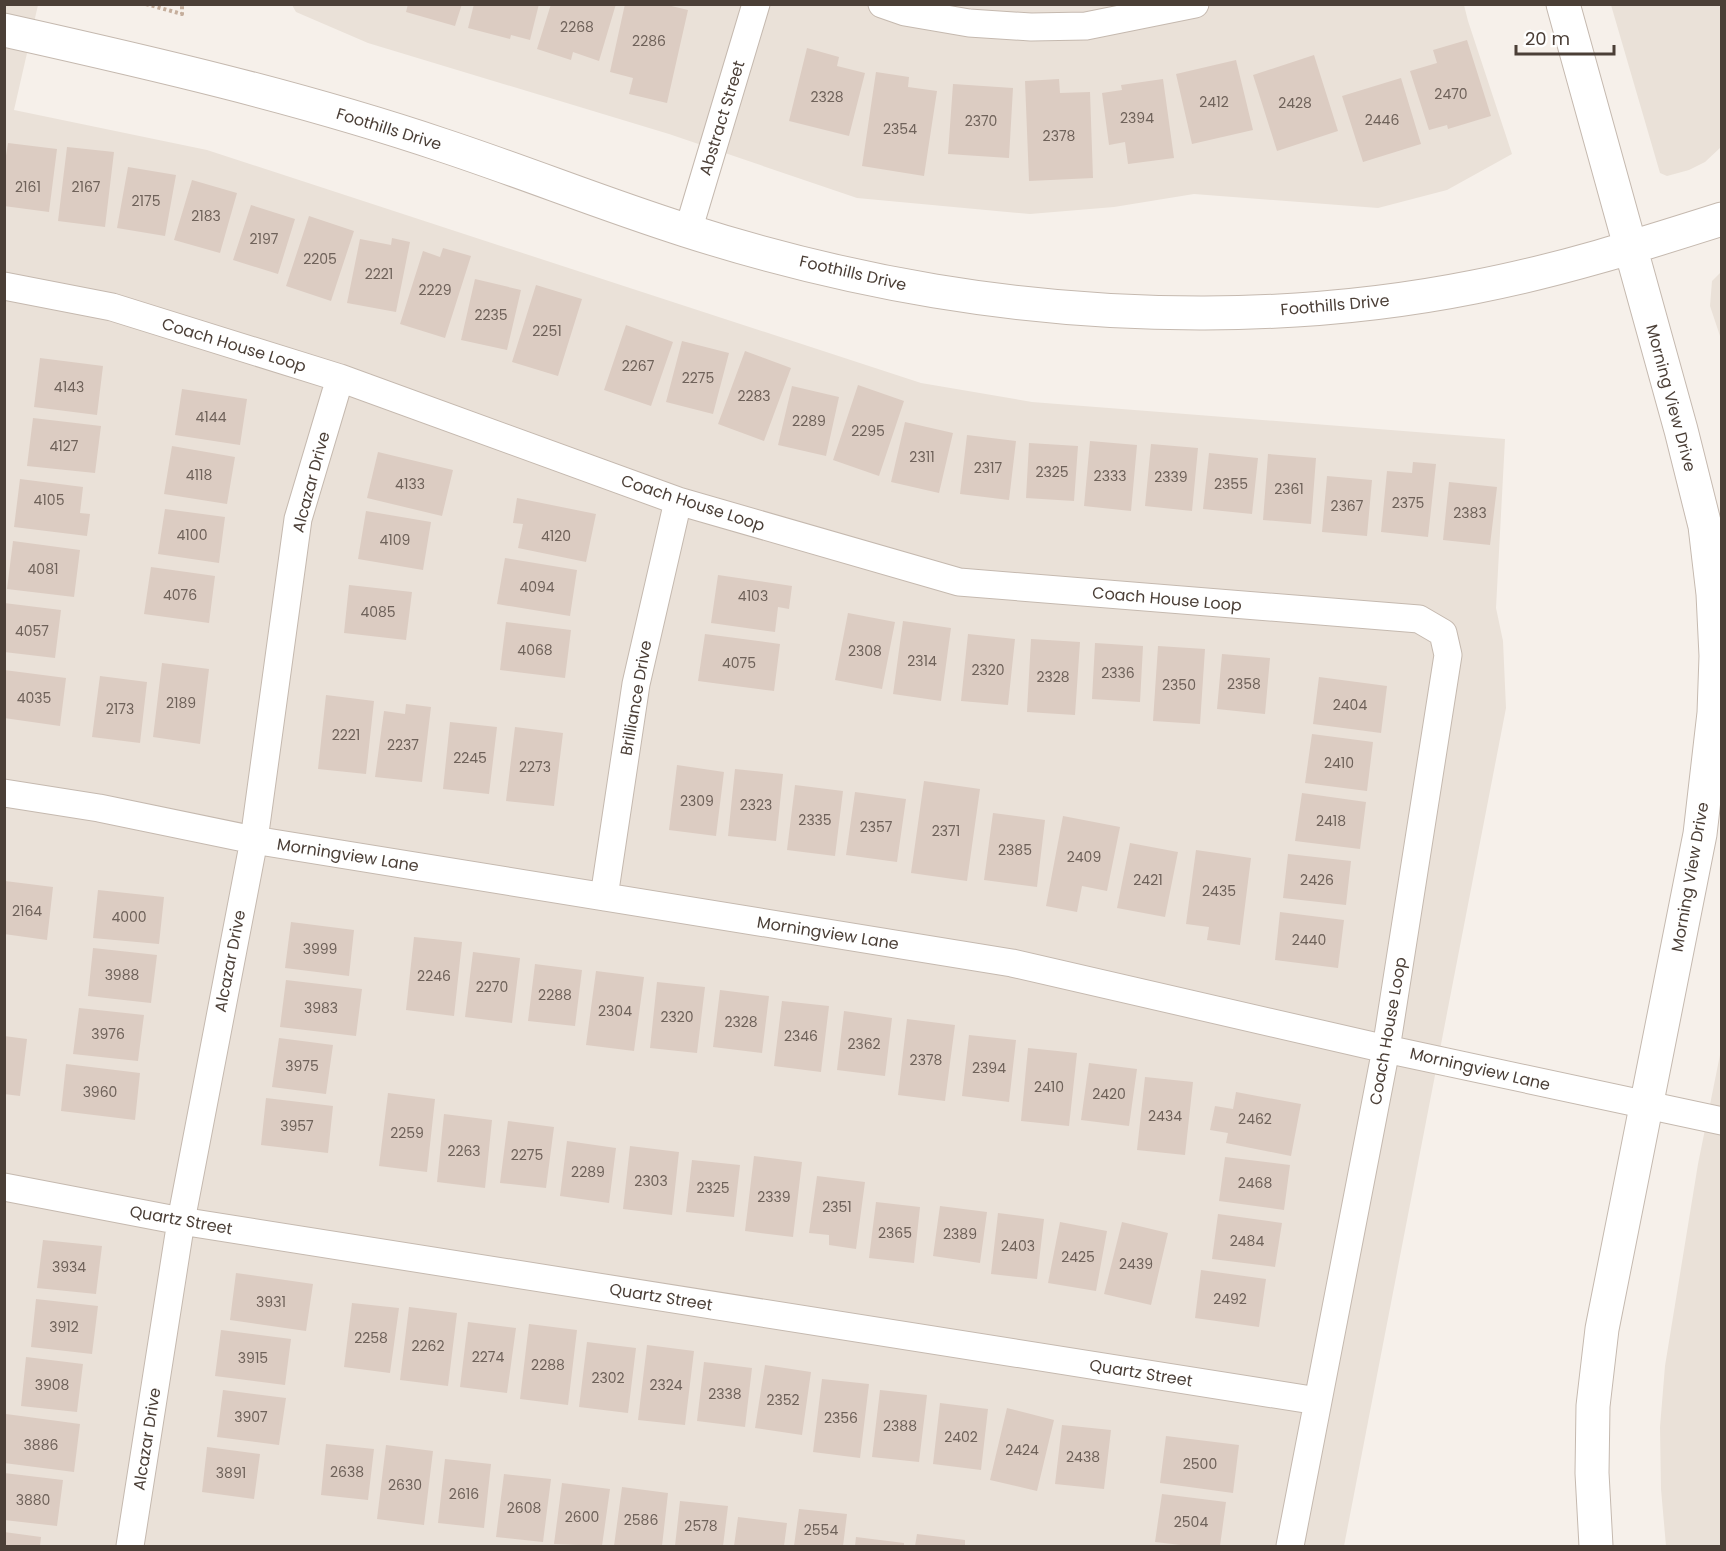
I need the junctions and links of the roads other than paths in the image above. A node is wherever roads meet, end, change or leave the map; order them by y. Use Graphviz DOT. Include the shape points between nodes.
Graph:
graph roads {
  1 [pos="756,4"];
  2 [pos="882,4"];
  3 [pos="1195,4"];
  4 [pos="1563,4"];
  5 [pos="4,30"];
  6 [pos="1722,219"];
  7 [pos="688,231"];
  8 [pos="1630,248"];
  9 [pos="4,286"];
  10 [pos="340,378"];
  11 [pos="678,501"];
  12 [pos="4,793"];
  13 [pos="254,840"];
  14 [pos="604,897"];
  15 [pos="1386,1049"];
  16 [pos="1645,1106"];
  17 [pos="1722,1121"];
  18 [pos="4,1187"];
  19 [pos="181,1221"];
  20 [pos="1318,1401"];
  21 [pos="130,1546"];
  22 [pos="1290,1546"];
  23 [pos="1596,1546"];
  1 -- 7 [label="street, Abstract Street"];
  2 -- 3 [label="street" via="969,23 1031,27 1086,26"];
  4 -- 8 [label="street, Morning View Drive"];
  5 -- 7 [label="street, Foothills Drive" via="178,69 350,116 442,144"];
  6 -- 8 [label="street, Foothills Drive"];
  7 -- 8 [label="street, Foothills Drive" via="866,277 934,290 1072,306 1209,313 1352,305 1433,294 1545,272"];
  8 -- 16 [label="street, Morning View Drive" via="1704,526 1716,656 1714,713 1700,834"];
  9 -- 10 [label="street, Coach House Loop" via="112,307"];
  10 -- 11 [label="street, Coach House Loop"];
  10 -- 13 [label="street, Alcazar Drive" via="298,519"];
  11 -- 14 [label="street, Brilliance Drive" via="636,684"];
  11 -- 15 [label="street, Coach House Loop" via="959,582 1419,619 1443,633 1448,655"];
  12 -- 13 [label="street, Morningview Lane"];
  13 -- 14 [label="street, Morningview Lane"];
  13 -- 19 [label="street, Alcazar Drive"];
  14 -- 15 [label="street, Morningview Lane" via="1012,963"];
  15 -- 16 [label="street, Morningview Lane"];
  15 -- 20 [label="street, Coach House Loop"];
  16 -- 17 [label="street, Morningview Lane"];
  16 -- 23 [label="street, Morning View Drive" via="1602,1329 1593,1406"];
  18 -- 19 [label="street, Quartz Street"];
  19 -- 20 [label="street, Quartz Street"];
  19 -- 21 [label="street, Alcazar Drive"];
  20 -- 22 [label="street, Coach House Loop"];
}
